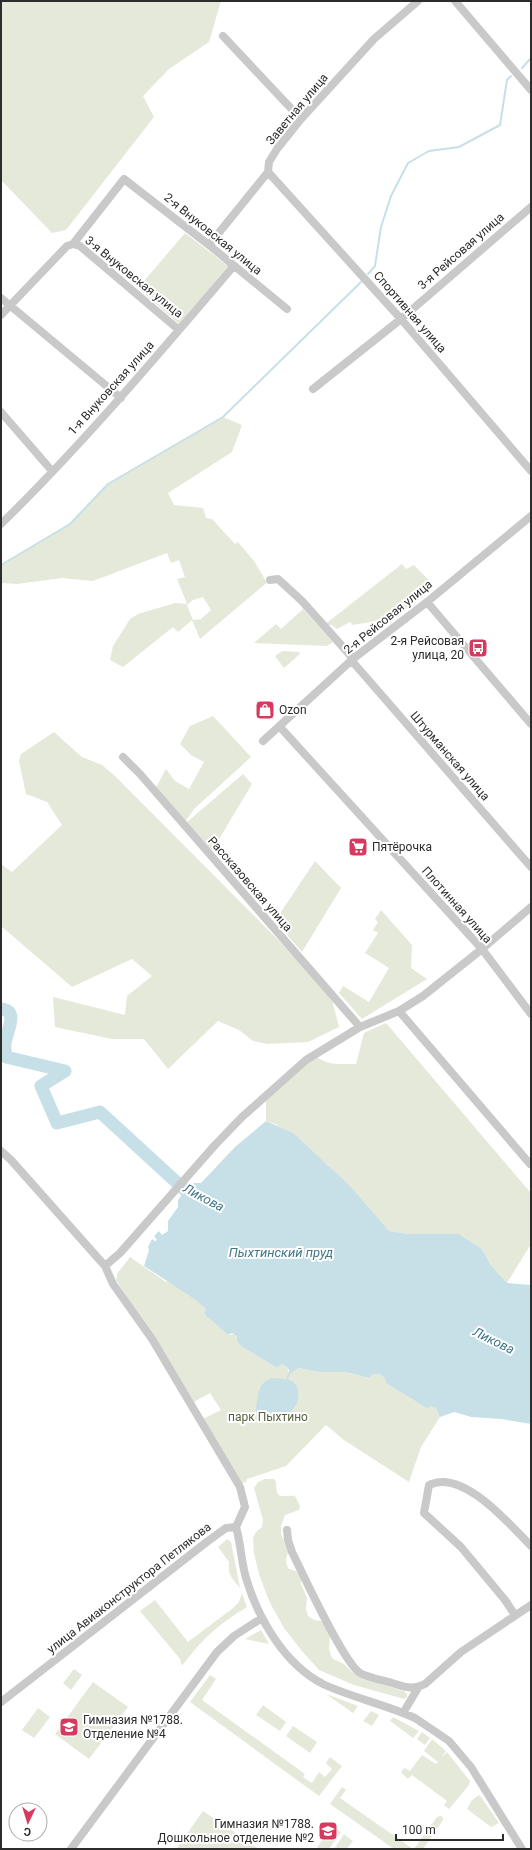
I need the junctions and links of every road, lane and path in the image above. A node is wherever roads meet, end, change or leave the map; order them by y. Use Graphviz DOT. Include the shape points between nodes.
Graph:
graph roads {
  1 [pos="418,1"];
  2 [pos="456,1"];
  3 [pos="223,36"];
  4 [pos="531,90"];
  5 [pos="301,119"];
  6 [pos="268,172"];
  7 [pos="531,206"];
  8 [pos="72,244"];
  9 [pos="209,245"];
  10 [pos="231,264"];
  11 [pos="1,298"];
  12 [pos="10,305"];
  13 [pos="287,309"];
  14 [pos="1,315"];
  15 [pos="401,319"];
  16 [pos="179,330"];
  17 [pos="313,389"];
  18 [pos="121,398"];
  19 [pos="1,412"];
  20 [pos="52,471"];
  21 [pos="531,471"];
  22 [pos="531,516"];
  23 [pos="1,524"];
  24 [pos="270,580"];
  25 [pos="427,602"];
  26 [pos="352,661"];
  27 [pos="531,724"];
  28 [pos="280,727"];
  29 [pos="263,741"];
  30 [pos="123,757"];
  31 [pos="531,867"];
  32 [pos="531,907"];
  33 [pos="482,949"];
  34 [pos="399,1011"];
  35 [pos="531,1014"];
  36 [pos="360,1027"];
  37 [pos="1,1151"];
  38 [pos="530,1164"];
  39 [pos="105,1266"];
  40 [pos="236,1527"];
  41 [pos="287,1530"];
  42 [pos="531,1546"];
  43 [pos="531,1605"];
  44 [pos="515,1615"];
  45 [pos="262,1618"];
  46 [pos="418,1688"];
  47 [pos="1,1702"];
  48 [pos="403,1713"];
  49 [pos="71,1849"];
  50 [pos="522,1849"];
  1 -- 5 [label="street, Заветная улица" via="374,39"];
  2 -- 4 [label="street"];
  3 -- 5 [label="street"];
  5 -- 6 [label="street, Заветная улица" via="277,149 269,162"];
  6 -- 9 [label="street, Заветная улица"];
  6 -- 15 [label="street, Спортивная улица"];
  7 -- 15 [label="street, 3-я Рейсовая улица"];
  8 -- 9 [label="street, 2-я Внуковская улица" via="124,179"];
  8 -- 12 [label="street" via="66,246"];
  8 -- 16 [label="street, 3-я Внуковская улица" via="80,246"];
  9 -- 10 [label="street, 2-я Внуковская улица"];
  10 -- 13 [label="street, 2-я Внуковская улица"];
  10 -- 16 [label="street, 1-я Внуковская улица" via="232,268"];
  11 -- 12 [label="street"];
  12 -- 14 [label="street"];
  12 -- 18 [label="street"];
  15 -- 17 [label="street, 3-я Рейсовая улица"];
  15 -- 21 [label="street, Спортивная улица"];
  16 -- 18 [label="street, 1-я Внуковская улица"];
  18 -- 20 [label="street, 1-я Внуковская улица"];
  19 -- 20 [label="street"];
  20 -- 23 [label="street, 1-я Внуковская улица"];
  22 -- 25 [label="street, 2-я Рейсовая улица"];
  24 -- 26 [label="street, Штурманская улица" via="278,579 302,601 350,655"];
  25 -- 26 [label="street, 2-я Рейсовая улица"];
  25 -- 27 [label="street"];
  26 -- 28 [label="street, 2-я Рейсовая улица"];
  26 -- 31 [label="street, Штурманская улица"];
  28 -- 29 [label="street, 2-я Рейсовая улица"];
  28 -- 33 [label="street, Плотинная улица"];
  30 -- 36 [label="street, Рассказовская улица"];
  32 -- 33 [label="street"];
  33 -- 34 [label="street" via="434,988"];
  33 -- 35 [label="street, Плотинная улица"];
  34 -- 36 [label="street"];
  34 -- 38 [label="street"];
  36 -- 39 [label="street" via="306,1060 242,1117 120,1253"];
  37 -- 39 [label="street"];
  39 -- 40 [label="street" via="113,1284 152,1340 240,1488 245,1507"];
  40 -- 45 [label="street" via="246,1578"];
  40 -- 47 [label="street, улица Авиаконструктора Петлякова" via="226,1528"];
  41 -- 46 [label="street" via="288,1540 298,1565 344,1654 360,1672 410,1688"];
  42 -- 44 [label="street" via="498,1513 469,1490 454,1484 429,1485 424,1513 461,1547"];
  43 -- 44 [label="street"];
  44 -- 46 [label="street" via="461,1652"];
  45 -- 48 [label="street" via="290,1658 322,1684"];
  45 -- 49 [label="street" via="234,1636 217,1652"];
  46 -- 48 [label="street"];
  48 -- 50 [label="street" via="449,1741 471,1767"];
}
